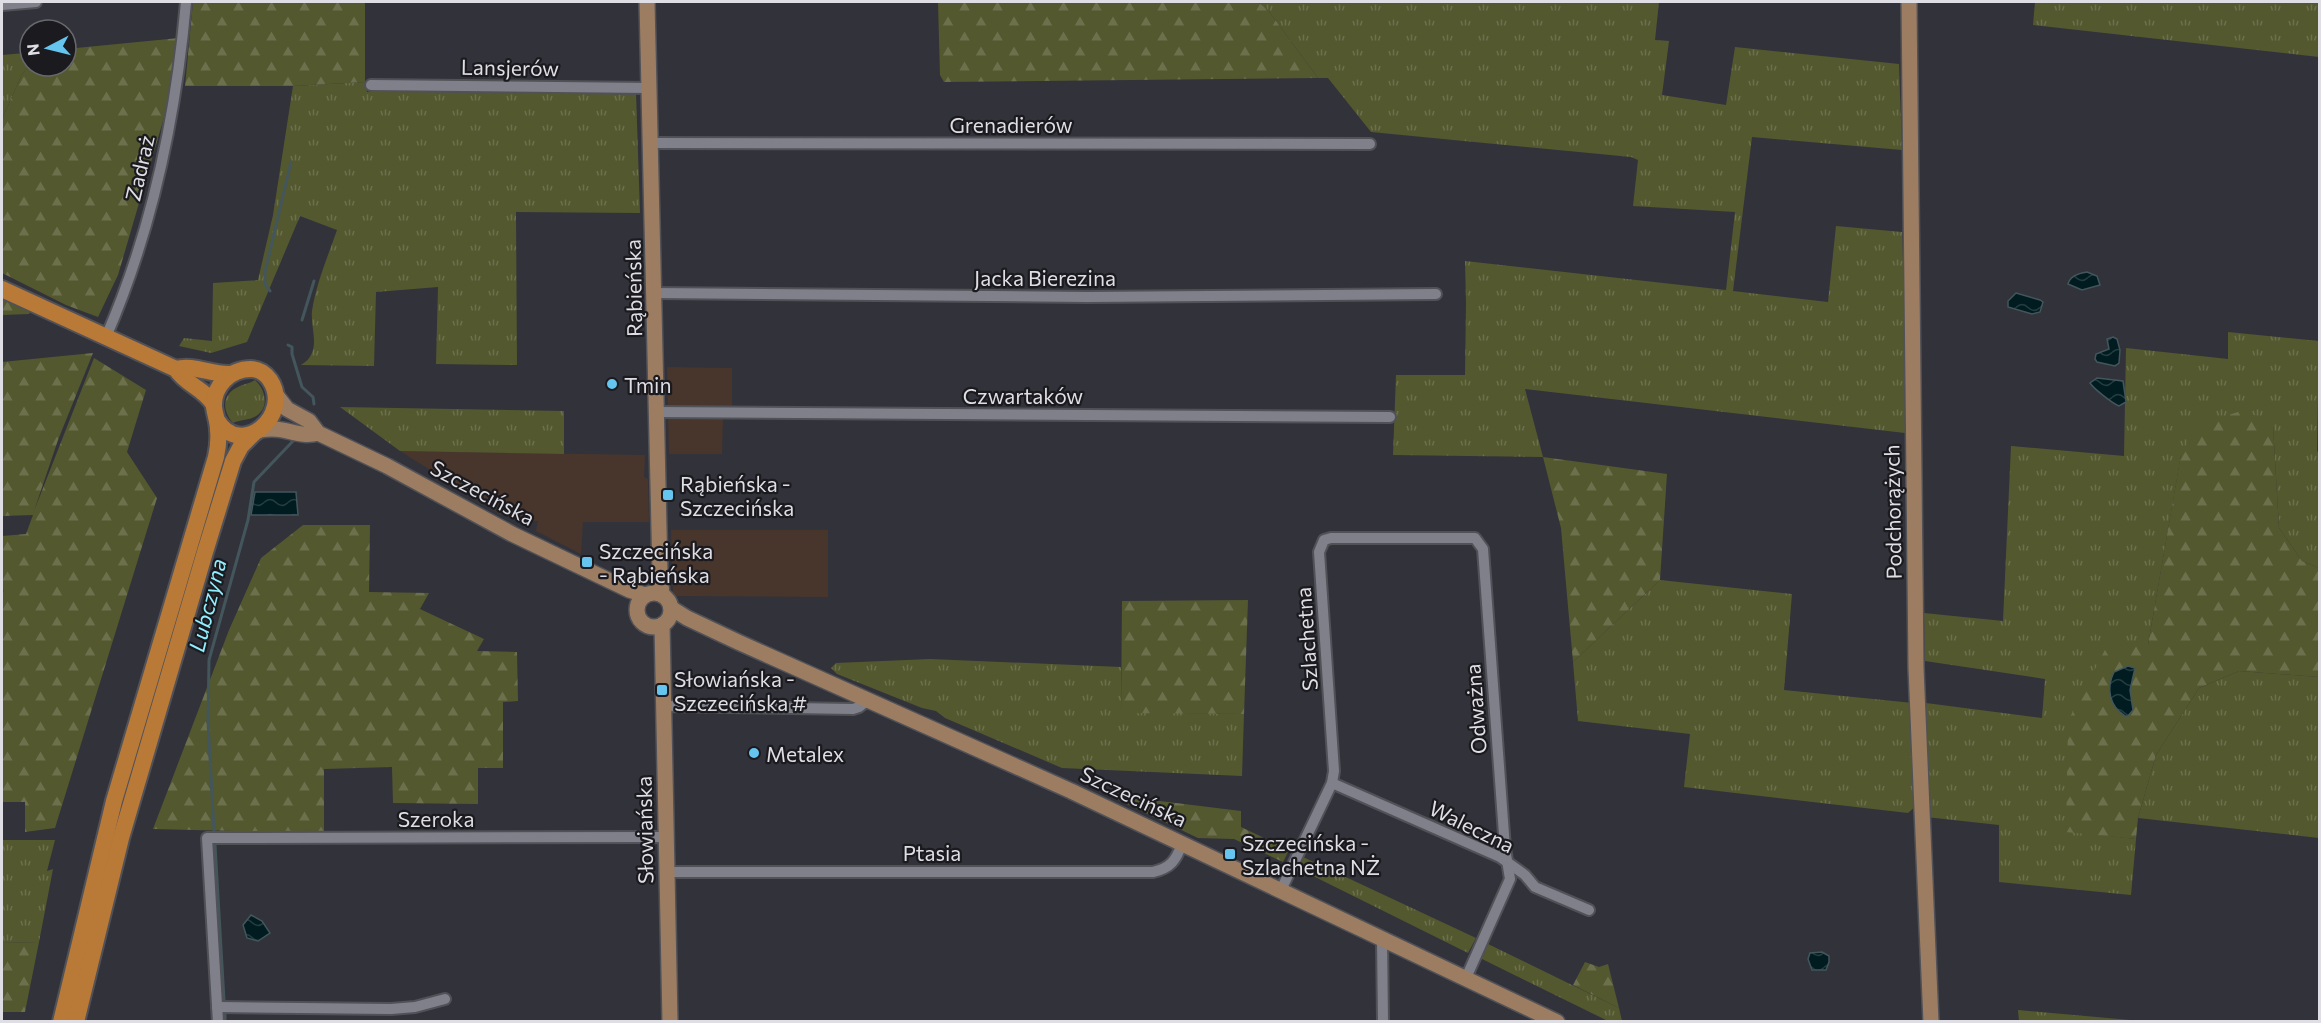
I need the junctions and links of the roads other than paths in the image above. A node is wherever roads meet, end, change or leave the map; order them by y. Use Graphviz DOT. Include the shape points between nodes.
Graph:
graph roads {
  1 [pos="36,2"];
  2 [pos="186,2"];
  3 [pos="647,2"];
  4 [pos="1909,2"];
  5 [pos="2,5"];
  6 [pos="371,84"];
  7 [pos="650,88"];
  8 [pos="651,142"];
  9 [pos="1370,144"];
  10 [pos="2,289"];
  11 [pos="654,293"];
  12 [pos="1436,294"];
  13 [pos="106,337"];
  14 [pos="176,369"];
  15 [pos="230,374"];
  16 [pos="276,395"];
  17 [pos="216,412"];
  18 [pos="656,412"];
  19 [pos="1390,417"];
  20 [pos="257,431"];
  21 [pos="318,433"];
  22 [pos="1483,549"];
  23 [pos="657,611"];
  24 [pos="868,700"];
  25 [pos="662,706"];
  26 [pos="1332,783"];
  27 [pos="665,837"];
  28 [pos="1182,844"];
  29 [pos="1509,866"];
  30 [pos="666,872"];
  31 [pos="1281,890"];
  32 [pos="1589,910"];
  33 [pos="1382,938"];
  34 [pos="1466,978"];
  35 [pos="445,999"];
  36 [pos="217,1006"];
  37 [pos="61,1022"];
  38 [pos="76,1022"];
  39 [pos="218,1022"];
  40 [pos="670,1022"];
  41 [pos="1383,1022"];
  42 [pos="1557,1022"];
  43 [pos="1931,1022"];
  1 -- 5 [label="street"];
  2 -- 13 [label="street, Zadraż" via="172,109 152,202 129,279"];
  3 -- 7 [label="street, Rąbieńska"];
  4 -- 43 [label="street, Podchorążych" via="1916,668"];
  6 -- 7 [label="street, Lansjerów"];
  7 -- 8 [label="street, Rąbieńska"];
  8 -- 9 [label="street, Grenadierów"];
  8 -- 11 [label="street, Rąbieńska"];
  10 -- 13 [label="main road"];
  11 -- 12 [label="street, Jacka Bierezina" via="1075,297"];
  11 -- 18 [label="street, Rąbieńska"];
  13 -- 14 [label="main road"];
  14 -- 15 [label="main road" via="190,366 209,373"];
  14 -- 17 [label="main road" via="184,381 207,394"];
  15 -- 16 [label="main road" via="258,370 271,382"];
  15 -- 17 [label="main road" via="220,386"];
  16 -- 20 [label="main road" via="274,410"];
  16 -- 21 [label="street, Szczecińska" via="287,409 309,420"];
  17 -- 20 [label="main road" via="226,432"];
  17 -- 37 [label="main road" via="216,457 114,801"];
  18 -- 19 [label="street, Czwartaków"];
  18 -- 23 [label="street, Rąbieńska" via="660,573"];
  20 -- 21 [label="street, Szczecińska" via="280,428 304,435"];
  20 -- 38 [label="main road" via="236,453 209,541 121,838"];
  21 -- 23 [label="street, Szczecińska" via="629,590"];
  22 -- 26 [label="street, Szlachetna" via="1475,538 1466,537 1324,540 1319,552 1334,765"];
  22 -- 29 [label="street, Odważna"];
  23 -- 24 [label="street, Szczecińska" via="687,618"];
  23 -- 25 [label="street, Słowiańska"];
  24 -- 25 [label="street" via="853,709"];
  24 -- 28 [label="street, Szczecińska"];
  25 -- 27 [label="street, Słowiańska"];
  26 -- 29 [label="street, Waleczna" via="1500,857"];
  26 -- 31 [label="street, Szlachetna"];
  27 -- 30 [label="street, Słowiańska"];
  27 -- 36 [label="street, Szeroka" via="207,838"];
  28 -- 30 [label="street, Ptasia" via="1176,860 1153,872"];
  28 -- 31 [label="street, Szczecińska"];
  29 -- 32 [label="street, Waleczna" via="1535,887"];
  29 -- 34 [label="street" via="1508,885"];
  30 -- 40 [label="street, Słowiańska"];
  31 -- 33 [label="street, Szczecińska"];
  33 -- 34 [label="street, Szczecińska"];
  33 -- 41 [label="street"];
  34 -- 42 [label="street, Szczecińska"];
  35 -- 36 [label="street" via="415,1008 391,1009"];
  36 -- 39 [label="street"];
}
